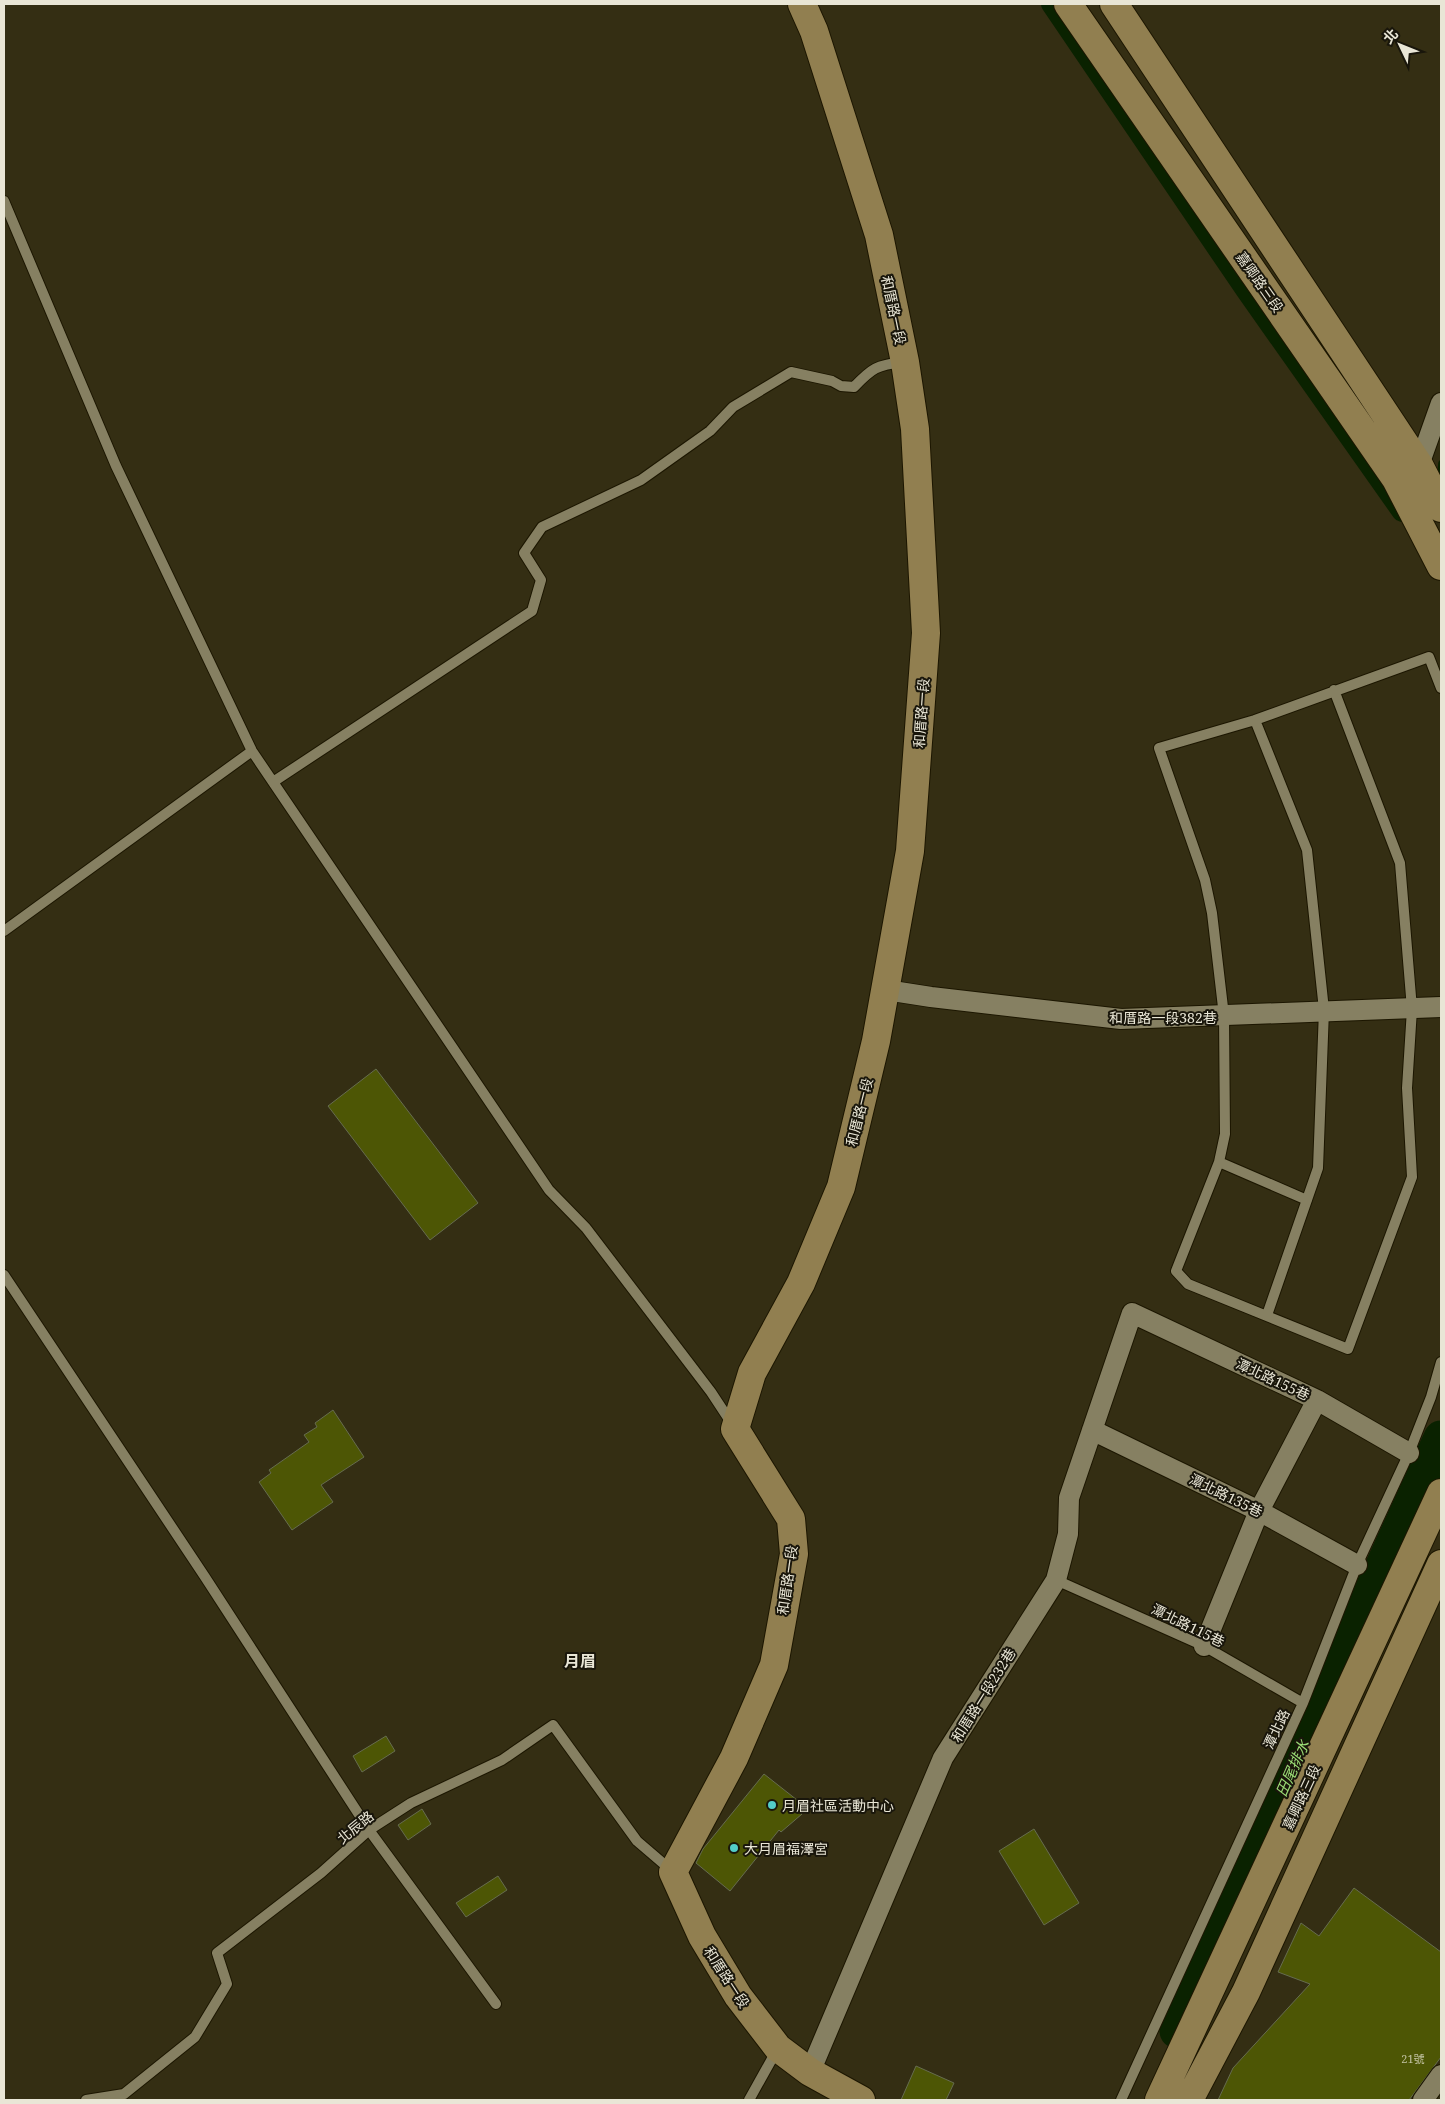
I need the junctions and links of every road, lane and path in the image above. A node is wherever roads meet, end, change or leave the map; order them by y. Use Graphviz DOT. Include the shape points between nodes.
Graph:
graph roads {
  1 [pos="802,4"];
  2 [pos="1068,4"];
  3 [pos="1114,4"];
  4 [pos="4,201"];
  5 [pos="905,362"];
  6 [pos="1441,403"];
  7 [pos="1419,465"];
  8 [pos="1396,479"];
  9 [pos="1441,508"];
  10 [pos="1441,566"];
  11 [pos="1441,688"];
  12 [pos="1334,690"];
  13 [pos="1255,720"];
  14 [pos="252,751"];
  15 [pos="273,782"];
  16 [pos="4,931"];
  17 [pos="886,990"];
  18 [pos="1441,1007"];
  19 [pos="1412,1009"];
  20 [pos="1324,1010"];
  21 [pos="1224,1016"];
  22 [pos="1219,1162"];
  23 [pos="1307,1200"];
  24 [pos="4,1275"];
  25 [pos="1132,1313"];
  26 [pos="1267,1315"];
  27 [pos="1441,1362"];
  28 [pos="1317,1400"];
  29 [pos="735,1429"];
  30 [pos="1092,1430"];
  31 [pos="1409,1453"];
  32 [pos="1441,1493"];
  33 [pos="1259,1511"];
  34 [pos="1441,1564"];
  35 [pos="1357,1565"];
  36 [pos="1056,1580"];
  37 [pos="1204,1646"];
  38 [pos="1303,1703"];
  39 [pos="369,1830"];
  40 [pos="673,1872"];
  41 [pos="496,2004"];
  42 [pos="778,2048"];
  43 [pos="810,2072"];
  44 [pos="1441,2075"];
  45 [pos="126,2097"];
  46 [pos="86,2100"];
  47 [pos="749,2100"];
  48 [pos="861,2100"];
  49 [pos="1121,2100"];
  50 [pos="1159,2100"];
  51 [pos="1189,2100"];
  52 [pos="1423,2100"];
  1 -- 5 [label="street, 和厝路一段" via="814,30 879,235"];
  2 -- 8 [label="street, 嘉卿路三段"];
  3 -- 7 [label="street"];
  4 -- 14 [label="lane" via="116,466"];
  5 -- 15 [label="lane" via="882,364 867,373 854,387 791,372 733,407 710,431 641,480 542,527 524,553 541,580 532,611"];
  5 -- 17 [label="street, 和厝路一段" via="915,429 926,633 910,851"];
  6 -- 7 [label="street"];
  7 -- 8 [label="street"];
  7 -- 9 [label="street"];
  8 -- 10 [label="street, 嘉卿路三段"];
  11 -- 12 [label="lane" via="1429,657"];
  12 -- 13 [label="lane"];
  12 -- 19 [label="lane" via="1400,863"];
  13 -- 20 [label="lane" via="1308,850"];
  13 -- 21 [label="lane" via="1159,748 1204,880 1212,913"];
  14 -- 15 [label="lane"];
  14 -- 16 [label="lane"];
  15 -- 29 [label="lane" via="549,1190 586,1228 711,1392"];
  17 -- 21 [label="street, 和厝路一段382巷" via="1121,1019"];
  17 -- 29 [label="street, 和厝路一段" via="841,1187 801,1283 752,1373"];
  18 -- 19 [label="street, 和厝路一段382巷"];
  19 -- 20 [label="street, 和厝路一段382巷"];
  19 -- 26 [label="lane" via="1407,1088 1412,1177 1348,1349"];
  20 -- 21 [label="street, 和厝路一段382巷"];
  20 -- 23 [label="lane" via="1318,1168"];
  21 -- 22 [label="lane" via="1225,1134"];
  22 -- 23 [label="lane"];
  22 -- 26 [label="lane" via="1176,1271 1188,1284"];
  23 -- 26 [label="lane"];
  24 -- 39 [label="lane"];
  25 -- 28 [label="street, 潭北路155巷"];
  25 -- 30 [label="street, 和厝路一段232巷"];
  27 -- 31 [label="lane, 潭北路"];
  28 -- 31 [label="street, 潭北路155巷"];
  28 -- 33 [label="street"];
  29 -- 40 [label="street, 和厝路一段" via="791,1519 794,1554 774,1665 734,1758"];
  30 -- 33 [label="street, 潭北路135巷"];
  30 -- 36 [label="street, 和厝路一段232巷" via="1069,1498 1068,1534"];
  31 -- 35 [label="lane, 潭北路"];
  32 -- 50 [label="street, 嘉卿路三段"];
  33 -- 35 [label="street, 潭北路135巷"];
  33 -- 37 [label="street"];
  34 -- 51 [label="street" via="1246,1992"];
  35 -- 38 [label="lane, 潭北路"];
  36 -- 37 [label="lane, 潭北路115巷"];
  36 -- 43 [label="street, 和厝路一段232巷" via="943,1758"];
  37 -- 38 [label="lane, 潭北路115巷"];
  38 -- 49 [label="lane, 潭北路"];
  39 -- 40 [label="lane, 北辰路" via="411,1803 502,1760 553,1725 637,1841"];
  39 -- 41 [label="lane"];
  39 -- 45 [label="lane, 北辰路" via="321,1873 217,1954 227,1984 195,2037"];
  40 -- 42 [label="street, 和厝路一段" via="707,1945 738,1996"];
  42 -- 43 [label="street, 和厝路一段"];
  42 -- 47 [label="lane"];
  43 -- 48 [label="street, 和厝路一段"];
  44 -- 52 [label="street"];
  45 -- 46 [label="lane, 北辰路"];
}
